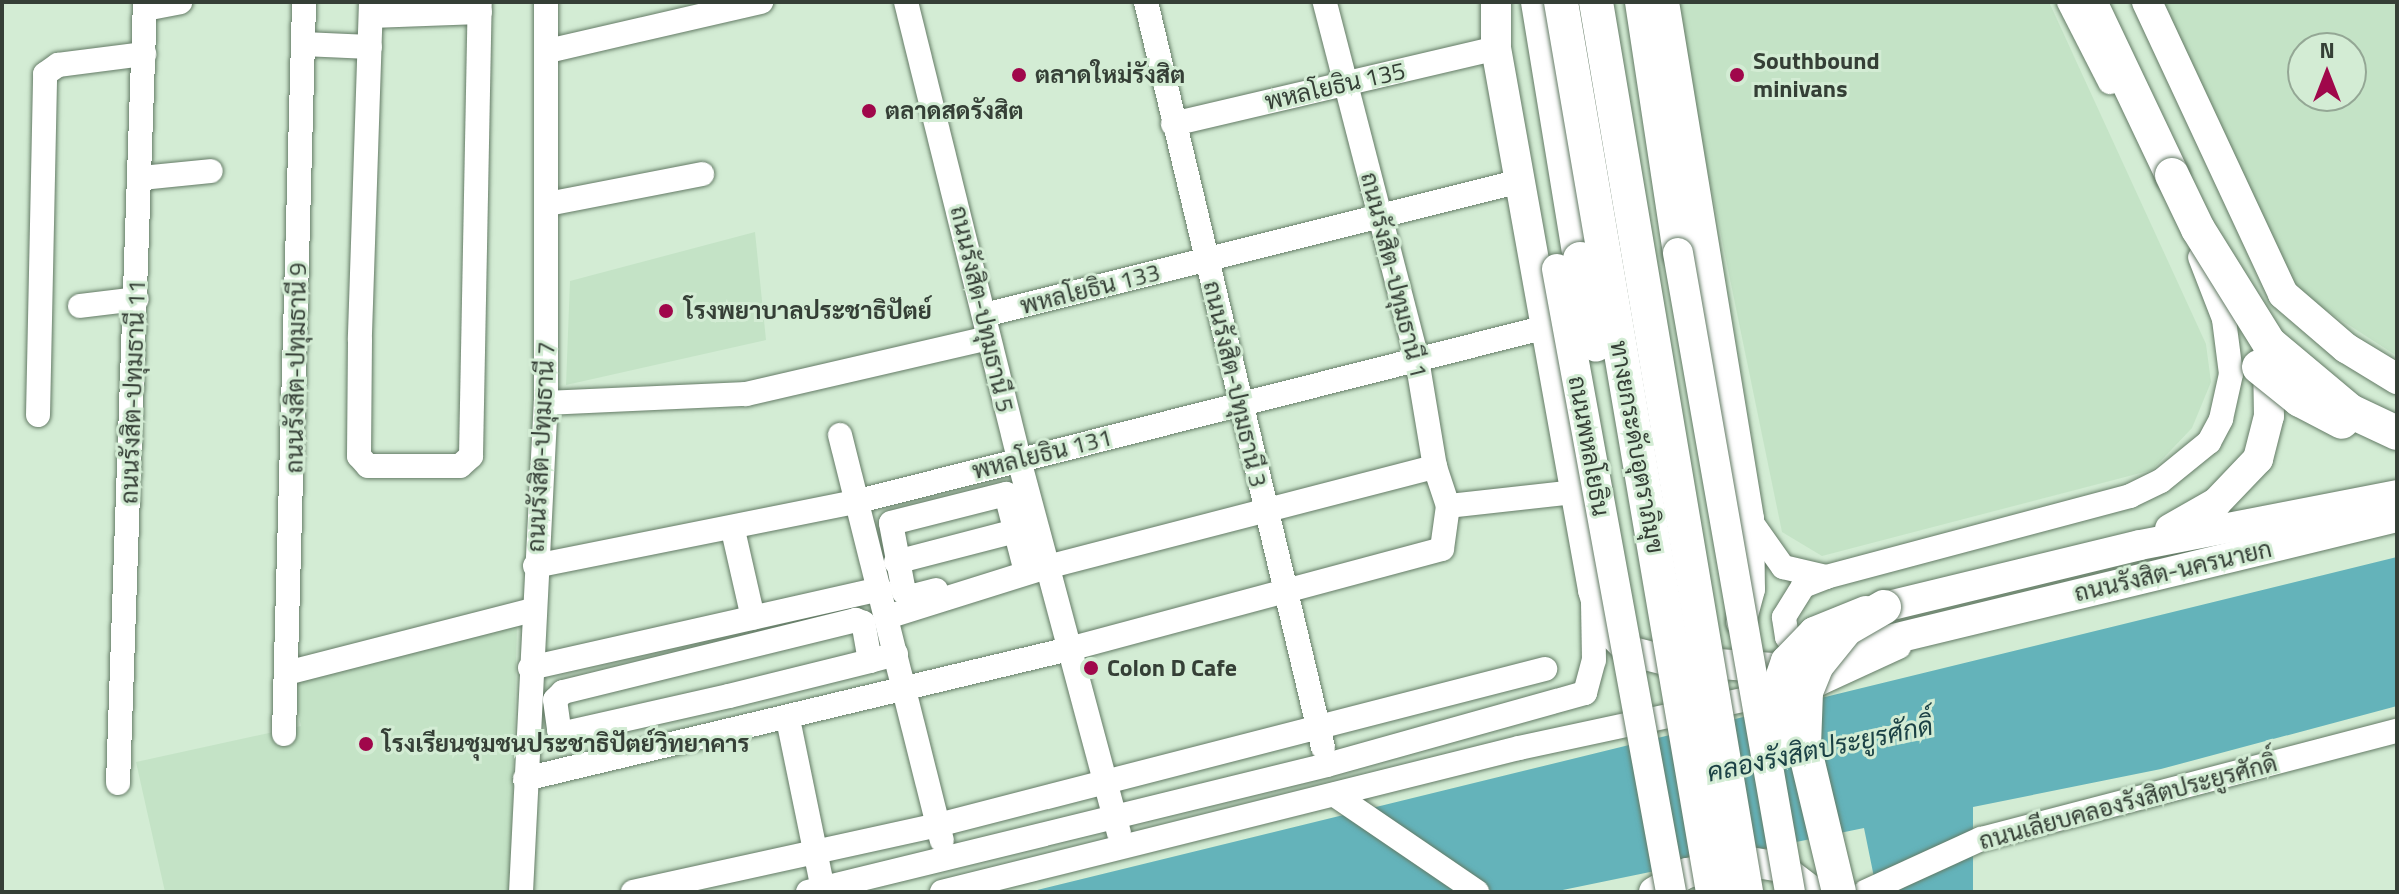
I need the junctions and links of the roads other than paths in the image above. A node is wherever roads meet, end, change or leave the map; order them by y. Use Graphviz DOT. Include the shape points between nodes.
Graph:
graph roads {
  1 [pos="180,2"];
  2 [pos="304,2"];
  3 [pos="546,2"];
  4 [pos="761,2"];
  5 [pos="906,2"];
  6 [pos="1146,2"];
  7 [pos="1325,2"];
  8 [pos="1496,2"];
  9 [pos="1503,2"];
  10 [pos="1538,2"];
  11 [pos="1561,2"];
  12 [pos="1596,2"];
  13 [pos="1608,2"];
  14 [pos="1640,2"];
  15 [pos="1651,2"];
  16 [pos="1664,2"];
  17 [pos="2069,2"];
  18 [pos="2090,2"];
  19 [pos="2140,2"];
  20 [pos="2147,2"];
  21 [pos="145,6"];
  22 [pos="480,7"];
  23 [pos="371,9"];
  24 [pos="2162,37"];
  25 [pos="303,44"];
  26 [pos="370,47"];
  27 [pos="1496,48"];
  28 [pos="548,51"];
  29 [pos="144,54"];
  30 [pos="1346,84"];
  31 [pos="1658,118"];
  32 [pos="1173,124"];
  33 [pos="211,171"];
  34 [pos="702,174"];
  35 [pos="141,178"];
  36 [pos="1520,181"];
  37 [pos="548,204"];
  38 [pos="1380,216"];
  39 [pos="2256,236"];
  40 [pos="1664,251"];
  41 [pos="1206,260"];
  42 [pos="1569,264"];
  43 [pos="137,299"];
  44 [pos="80,306"];
  45 [pos="987,327"];
  46 [pos="1546,327"];
  47 [pos="1417,359"];
  48 [pos="2259,367"];
  49 [pos="2397,379"];
  50 [pos="546,403"];
  51 [pos="1241,404"];
  52 [pos="38,415"];
  53 [pos="2397,434"];
  54 [pos="840,435"];
  55 [pos="1019,460"];
  56 [pos="1435,467"];
  57 [pos="1575,492"];
  58 [pos="2397,495"];
  59 [pos="859,501"];
  60 [pos="1448,506"];
  61 [pos="1265,508"];
  62 [pos="2397,517"];
  63 [pos="1749,519"];
  64 [pos="733,530"];
  65 [pos="1016,531"];
  66 [pos="2140,545"];
  67 [pos="896,562"];
  68 [pos="1039,563"];
  69 [pos="535,566"];
  70 [pos="1826,577"];
  71 [pos="880,589"];
  72 [pos="1593,590"];
  73 [pos="1285,591"];
  74 [pos="1884,607"];
  75 [pos="533,610"];
  76 [pos="887,617"];
  77 [pos="753,618"];
  78 [pos="1948,624"];
  79 [pos="1069,649"];
  80 [pos="896,654"];
  81 [pos="719,655"];
  82 [pos="1835,655"];
  83 [pos="870,661"];
  84 [pos="1688,661"];
  85 [pos="530,668"];
  86 [pos="1545,669"];
  87 [pos="287,673"];
  88 [pos="905,688"];
  89 [pos="1585,693"];
  90 [pos="729,696"];
  91 [pos="788,719"];
  92 [pos="1319,731"];
  93 [pos="1602,731"];
  94 [pos="2397,731"];
  95 [pos="284,734"];
  96 [pos="1327,765"];
  97 [pos="525,779"];
  98 [pos="1105,779"];
  99 [pos="118,783"];
  100 [pos="1344,802"];
  101 [pos="1115,818"];
  102 [pos="938,825"];
  103 [pos="1123,847"];
  104 [pos="814,854"];
  105 [pos="946,859"];
  106 [pos="815,890"];
  107 [pos="948,890"];
  108 [pos="521,892"];
  109 [pos="633,892"];
  110 [pos="1477,892"];
  111 [pos="1654,892"];
  112 [pos="1671,892"];
  113 [pos="1695,892"];
  114 [pos="1713,892"];
  115 [pos="1746,892"];
  116 [pos="1759,892"];
  117 [pos="1792,892"];
  118 [pos="1813,892"];
  119 [pos="1839,892"];
  120 [pos="1865,892"];
  1 -- 21 [label="street"];
  2 -- 25 [label="street, ถนนรังสิต-ปทุมธานี 9"];
  3 -- 28 [label="street, ถนนรังสิต-ปทุมธานี 7"];
  4 -- 28 [label="street"];
  5 -- 45 [label="street, ถนนรังสิต-ปทุมธานี 5"];
  6 -- 32 [label="street, ถนนรังสิต-ปทุมธานี 3"];
  7 -- 30 [label="street, ถนนรังสิต-ปทุมธานี 1"];
  8 -- 27 [label="main road, ถนนรังสิต-นครนายก"];
  9 -- 42 [label="main road, ถนนพหลโยธิน"];
  10 -- 42 [label="highway, ถนนพหลโยธิน"];
  11 -- 114 [label="highway, ทางยกระดับอุตราภิมุข, bridge"];
  12 -- 115 [label="highway, ทางยกระดับอุตราภิมุข, bridge"];
  13 -- 40 [label="highway"];
  14 -- 31 [label="main road"];
  15 -- 31 [label="main road"];
  16 -- 63 [label="main road"];
  17 -- 70 [label="street" via="2209,276 2224,319 2231,374 2221,419 2187,465 2130,496"];
  18 -- 53 [label="highway, bridge" via="2198,229 2269,343 2350,411"];
  19 -- 24 [label="main road"];
  20 -- 24 [label="main road"];
  21 -- 29 [label="street, ถนนรังสิต-ปทุมธานี 11"];
  22 -- 23 [label="street"];
  22 -- 26 [label="street" via="471,456 460,466 368,466 359,456"];
  23 -- 26 [label="street"];
  24 -- 39 [label="main road"];
  25 -- 26 [label="street"];
  25 -- 87 [label="street, ถนนรังสิต-ปทุมธานี 9"];
  27 -- 30 [label="street, พหลโยธิน 135"];
  27 -- 36 [label="main road, ถนนรังสิต-นครนายก"];
  28 -- 37 [label="street, ถนนรังสิต-ปทุมธานี 7"];
  29 -- 35 [label="street, ถนนรังสิต-ปทุมธานี 11"];
  29 -- 52 [label="street" via="58,65 45,74"];
  30 -- 32 [label="street, พหลโยธิน 135"];
  30 -- 38 [label="street, ถนนรังสิต-ปทุมธานี 1"];
  31 -- 40 [label="main road"];
  32 -- 41 [label="street, ถนนรังสิต-ปทุมธานี 3"];
  33 -- 35 [label="street"];
  34 -- 37 [label="street"];
  35 -- 43 [label="street, ถนนรังสิต-ปทุมธานี 11"];
  36 -- 38 [label="street, พหลโยธิน 133"];
  36 -- 46 [label="main road, ถนนรังสิต-นครนายก"];
  37 -- 50 [label="street, ถนนรังสิต-ปทุมธานี 7"];
  38 -- 41 [label="street, พหลโยธิน 133"];
  38 -- 47 [label="street, ถนนรังสิต-ปทุมธานี 1"];
  39 -- 49 [label="main road" via="2283,294 2309,321"];
  39 -- 66 [label="main road" via="2267,306 2269,416 2258,459 2216,503"];
  40 -- 116 [label="highway"];
  40 -- 117 [label="main road, bridge"];
  41 -- 45 [label="street, พหลโยธิน 133"];
  41 -- 51 [label="street, ถนนรังสิต-ปทุมธานี 3"];
  42 -- 112 [label="main road, ถนนพหลโยธิน, bridge"];
  42 -- 113 [label="highway, ถนนพหลโยธิน, bridge"];
  43 -- 44 [label="street"];
  43 -- 99 [label="street, ถนนรังสิต-ปทุมธานี 11"];
  45 -- 50 [label="street, พหลโยธิน 133" via="746,394"];
  45 -- 55 [label="street, ถนนรังสิต-ปทุมธานี 5"];
  46 -- 47 [label="street, พหลโยธิน 131"];
  46 -- 57 [label="main road, ถนนรังสิต-นครนายก"];
  47 -- 51 [label="street, พหลโยธิน 131"];
  47 -- 56 [label="street, ถนนรังสิต-ปทุมธานี 1"];
  48 -- 53 [label="highway, bridge" via="2336,421"];
  50 -- 69 [label="street, ถนนรังสิต-ปทุมธานี 7"];
  51 -- 55 [label="street, พหลโยธิน 131"];
  51 -- 61 [label="street, ถนนรังสิต-ปทุมธานี 3"];
  54 -- 59 [label="street"];
  55 -- 59 [label="street, พหลโยธิน 131"];
  55 -- 68 [label="street, ถนนรังสิต-ปทุมธานี 5"];
  56 -- 60 [label="street, ถนนรังสิต-ปทุมธานี 1"];
  56 -- 61 [label="street"];
  57 -- 60 [label="street"];
  57 -- 72 [label="main road, ถนนรังสิต-นครนายก"];
  58 -- 66 [label="main road"];
  59 -- 64 [label="street, พหลโยธิน 131"];
  59 -- 71 [label="street"];
  60 -- 73 [label="street, ถนนรังสิต-ปทุมธานี 1" via="1442,549"];
  61 -- 68 [label="street"];
  61 -- 73 [label="street, ถนนรังสิต-ปทุมธานี 3"];
  62 -- 78 [label="main road, ถนนรังสิต-นครนายก"];
  63 -- 70 [label="street" via="1783,567"];
  63 -- 84 [label="main road" via="1750,589 1739,628 1720,650"];
  64 -- 69 [label="street, พหลโยธิน 131"];
  64 -- 77 [label="street"];
  65 -- 67 [label="street"];
  65 -- 67 [label="street" via="1006,494 898,519 891,532"];
  65 -- 68 [label="street"];
  66 -- 74 [label="main road"];
  67 -- 68 [label="street" via="904,592 914,596"];
  68 -- 76 [label="street"];
  68 -- 79 [label="street, ถนนรังสิต-ปทุมธานี 5"];
  69 -- 75 [label="street, ถนนรังสิต-ปทุมธานี 7"];
  70 -- 82 [label="street" via="1803,586 1790,602 1785,627 1798,650"];
  71 -- 76 [label="street"];
  71 -- 77 [label="street"];
  72 -- 84 [label="main road, ถนนรังสิต-นครนายก" via="1603,624 1629,651"];
  72 -- 89 [label="street" via="1594,660"];
  73 -- 79 [label="street"];
  73 -- 92 [label="street, ถนนรังสิต-ปทุมธานี 3"];
  74 -- 117 [label="main road, bridge" via="1814,632 1786,661 1779,681 1778,732"];
  74 -- 119 [label="highway, bridge" via="1846,629 1817,665 1806,692 1804,746"];
  75 -- 85 [label="street, ถนนรังสิต-ปทุมธานี 7"];
  75 -- 87 [label="street"];
  76 -- 80 [label="street"];
  77 -- 85 [label="street"];
  78 -- 82 [label="main road, ถนนรังสิต-นครนายก"];
  78 -- 93 [label="street" via="1818,684"];
  79 -- 88 [label="street"];
  79 -- 98 [label="street, ถนนรังสิต-ปทุมธานี 5"];
  80 -- 83 [label="street"];
  80 -- 88 [label="street"];
  81 -- 83 [label="street" via="856,620 863,623"];
  81 -- 90 [label="street"];
  81 -- 90 [label="street" via="557,694 559,730 565,733"];
  82 -- 84 [label="main road, ถนนรังสิต-นครนายก" via="1773,668"];
  83 -- 90 [label="street"];
  85 -- 97 [label="street, ถนนรังสิต-ปทุมธานี 7"];
  86 -- 92 [label="street"];
  87 -- 95 [label="street, ถนนรังสิต-ปทุมธานี 9"];
  88 -- 91 [label="street"];
  88 -- 102 [label="street"];
  89 -- 93 [label="street"];
  89 -- 96 [label="street"];
  91 -- 97 [label="street"];
  91 -- 104 [label="street"];
  92 -- 96 [label="street, ถนนรังสิต-ปทุมธานี 3"];
  92 -- 98 [label="street"];
  93 -- 100 [label="street"];
  94 -- 120 [label="street, ถนนเลียบคลองรังสิตประยูรศักดิ์" via="1981,839"];
  96 -- 101 [label="street"];
  97 -- 108 [label="street, ถนนรังสิต-ปทุมธานี 7"];
  98 -- 101 [label="street, ถนนรังสิต-ปทุมธานี 5"];
  98 -- 102 [label="street"];
  100 -- 103 [label="street"];
  100 -- 110 [label="street"];
  101 -- 103 [label="street, ถนนรังสิต-ปทุมธานี 5"];
  101 -- 105 [label="street"];
  102 -- 104 [label="street"];
  102 -- 105 [label="street"];
  103 -- 107 [label="street"];
  104 -- 106 [label="street"];
  104 -- 109 [label="street"];
  105 -- 106 [label="street"];
  105 -- 107 [label="street"];
  111 -- 118 [label="main road" via="1687,873 1750,862 1780,867"];
}
